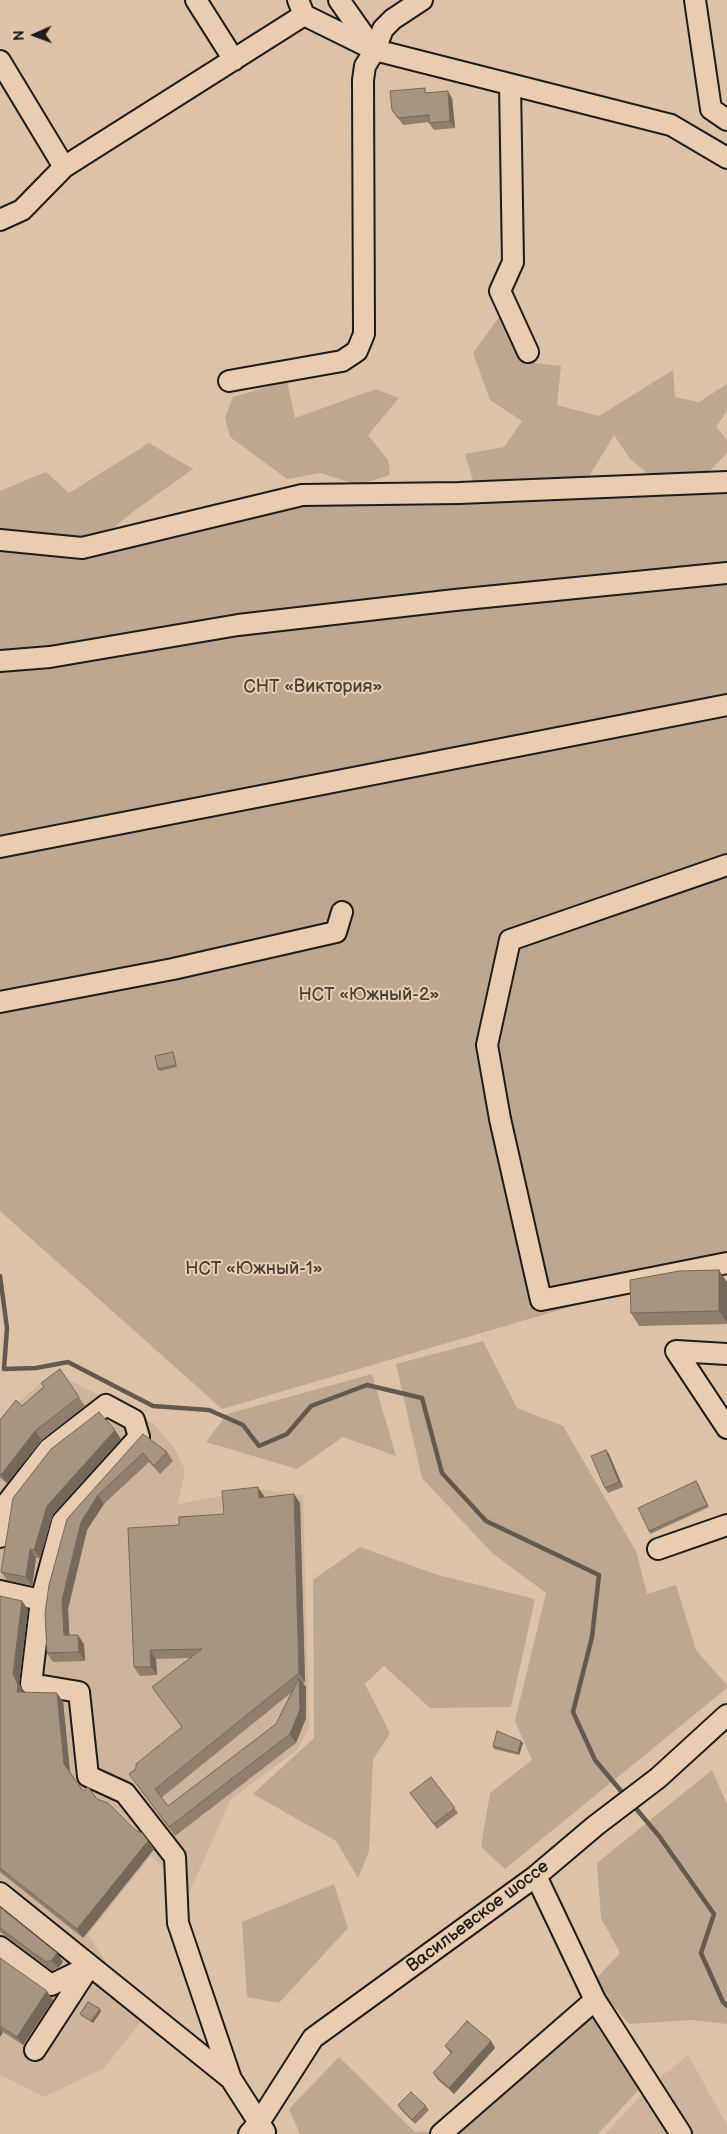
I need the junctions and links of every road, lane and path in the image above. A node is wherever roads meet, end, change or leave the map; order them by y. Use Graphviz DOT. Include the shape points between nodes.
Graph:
graph roads {
  1 [pos="196,0"];
  2 [pos="338,0"];
  3 [pos="422,0"];
  4 [pos="695,0"];
  5 [pos="301,7"];
  6 [pos="375,50"];
  7 [pos="234,60"];
  8 [pos="0,61"];
  9 [pos="510,85"];
  10 [pos="727,120"];
  11 [pos="727,158"];
  12 [pos="64,167"];
  13 [pos="0,220"];
  14 [pos="528,352"];
  15 [pos="229,381"];
  16 [pos="727,482"];
  17 [pos="0,540"];
  18 [pos="727,573"];
  19 [pos="0,661"];
  20 [pos="727,705"];
  21 [pos="0,847"];
  22 [pos="727,865"];
  23 [pos="342,912"];
  24 [pos="0,1002"];
  25 [pos="727,1263"];
  26 [pos="727,1354"];
  27 [pos="727,1428"];
  28 [pos="727,1525"];
  29 [pos="0,1537"];
  30 [pos="658,1549"];
  31 [pos="0,1591"];
  32 [pos="41,1600"];
  33 [pos="727,1715"];
  34 [pos="536,1876"];
  35 [pos="0,1893"];
  36 [pos="0,1947"];
  37 [pos="90,1966"];
  38 [pos="595,2000"];
  39 [pos="35,2050"];
  40 [pos="231,2079"];
  41 [pos="258,2131"];
  42 [pos="441,2134"];
  43 [pos="681,2134"];
  1 -- 7 [label="street"];
  2 -- 6 [label="street"];
  3 -- 6 [label="street" via="383,29"];
  4 -- 10 [label="street" via="710,109"];
  5 -- 6 [label="street"];
  5 -- 7 [label="street"];
  6 -- 9 [label="street"];
  6 -- 15 [label="street" via="365,66 363,80 364,334 357,351 342,361"];
  7 -- 12 [label="street"];
  8 -- 12 [label="street"];
  9 -- 11 [label="street" via="671,125"];
  9 -- 14 [label="street" via="513,262 500,291"];
  12 -- 13 [label="street" via="22,210"];
  16 -- 17 [label="street" via="459,493 302,495 82,548"];
  18 -- 19 [label="street" via="238,625 50,657"];
  20 -- 21 [label="street"];
  22 -- 25 [label="street" via="510,940 487,1045 500,1119 541,1300"];
  23 -- 24 [label="street" via="336,932 173,969"];
  26 -- 27 [label="street" via="676,1351"];
  28 -- 30 [label="street"];
  29 -- 32 [label="street" via="4,1507 49,1448 106,1405 134,1420 139,1437 62,1522"];
  31 -- 32 [label="street"];
  32 -- 40 [label="street" via="32,1684 79,1692 88,1776 125,1793 175,1857 178,1923"];
  33 -- 34 [label="street, Васильевское шоссе" via="658,1778"];
  34 -- 38 [label="street"];
  34 -- 41 [label="street, Васильевское шоссе" via="313,2038"];
  35 -- 37 [label="street"];
  36 -- 37 [label="street" via="51,1985"];
  37 -- 39 [label="street"];
  37 -- 40 [label="street"];
  38 -- 42 [label="street"];
  38 -- 43 [label="street"];
  40 -- 41 [label="street"];
}
